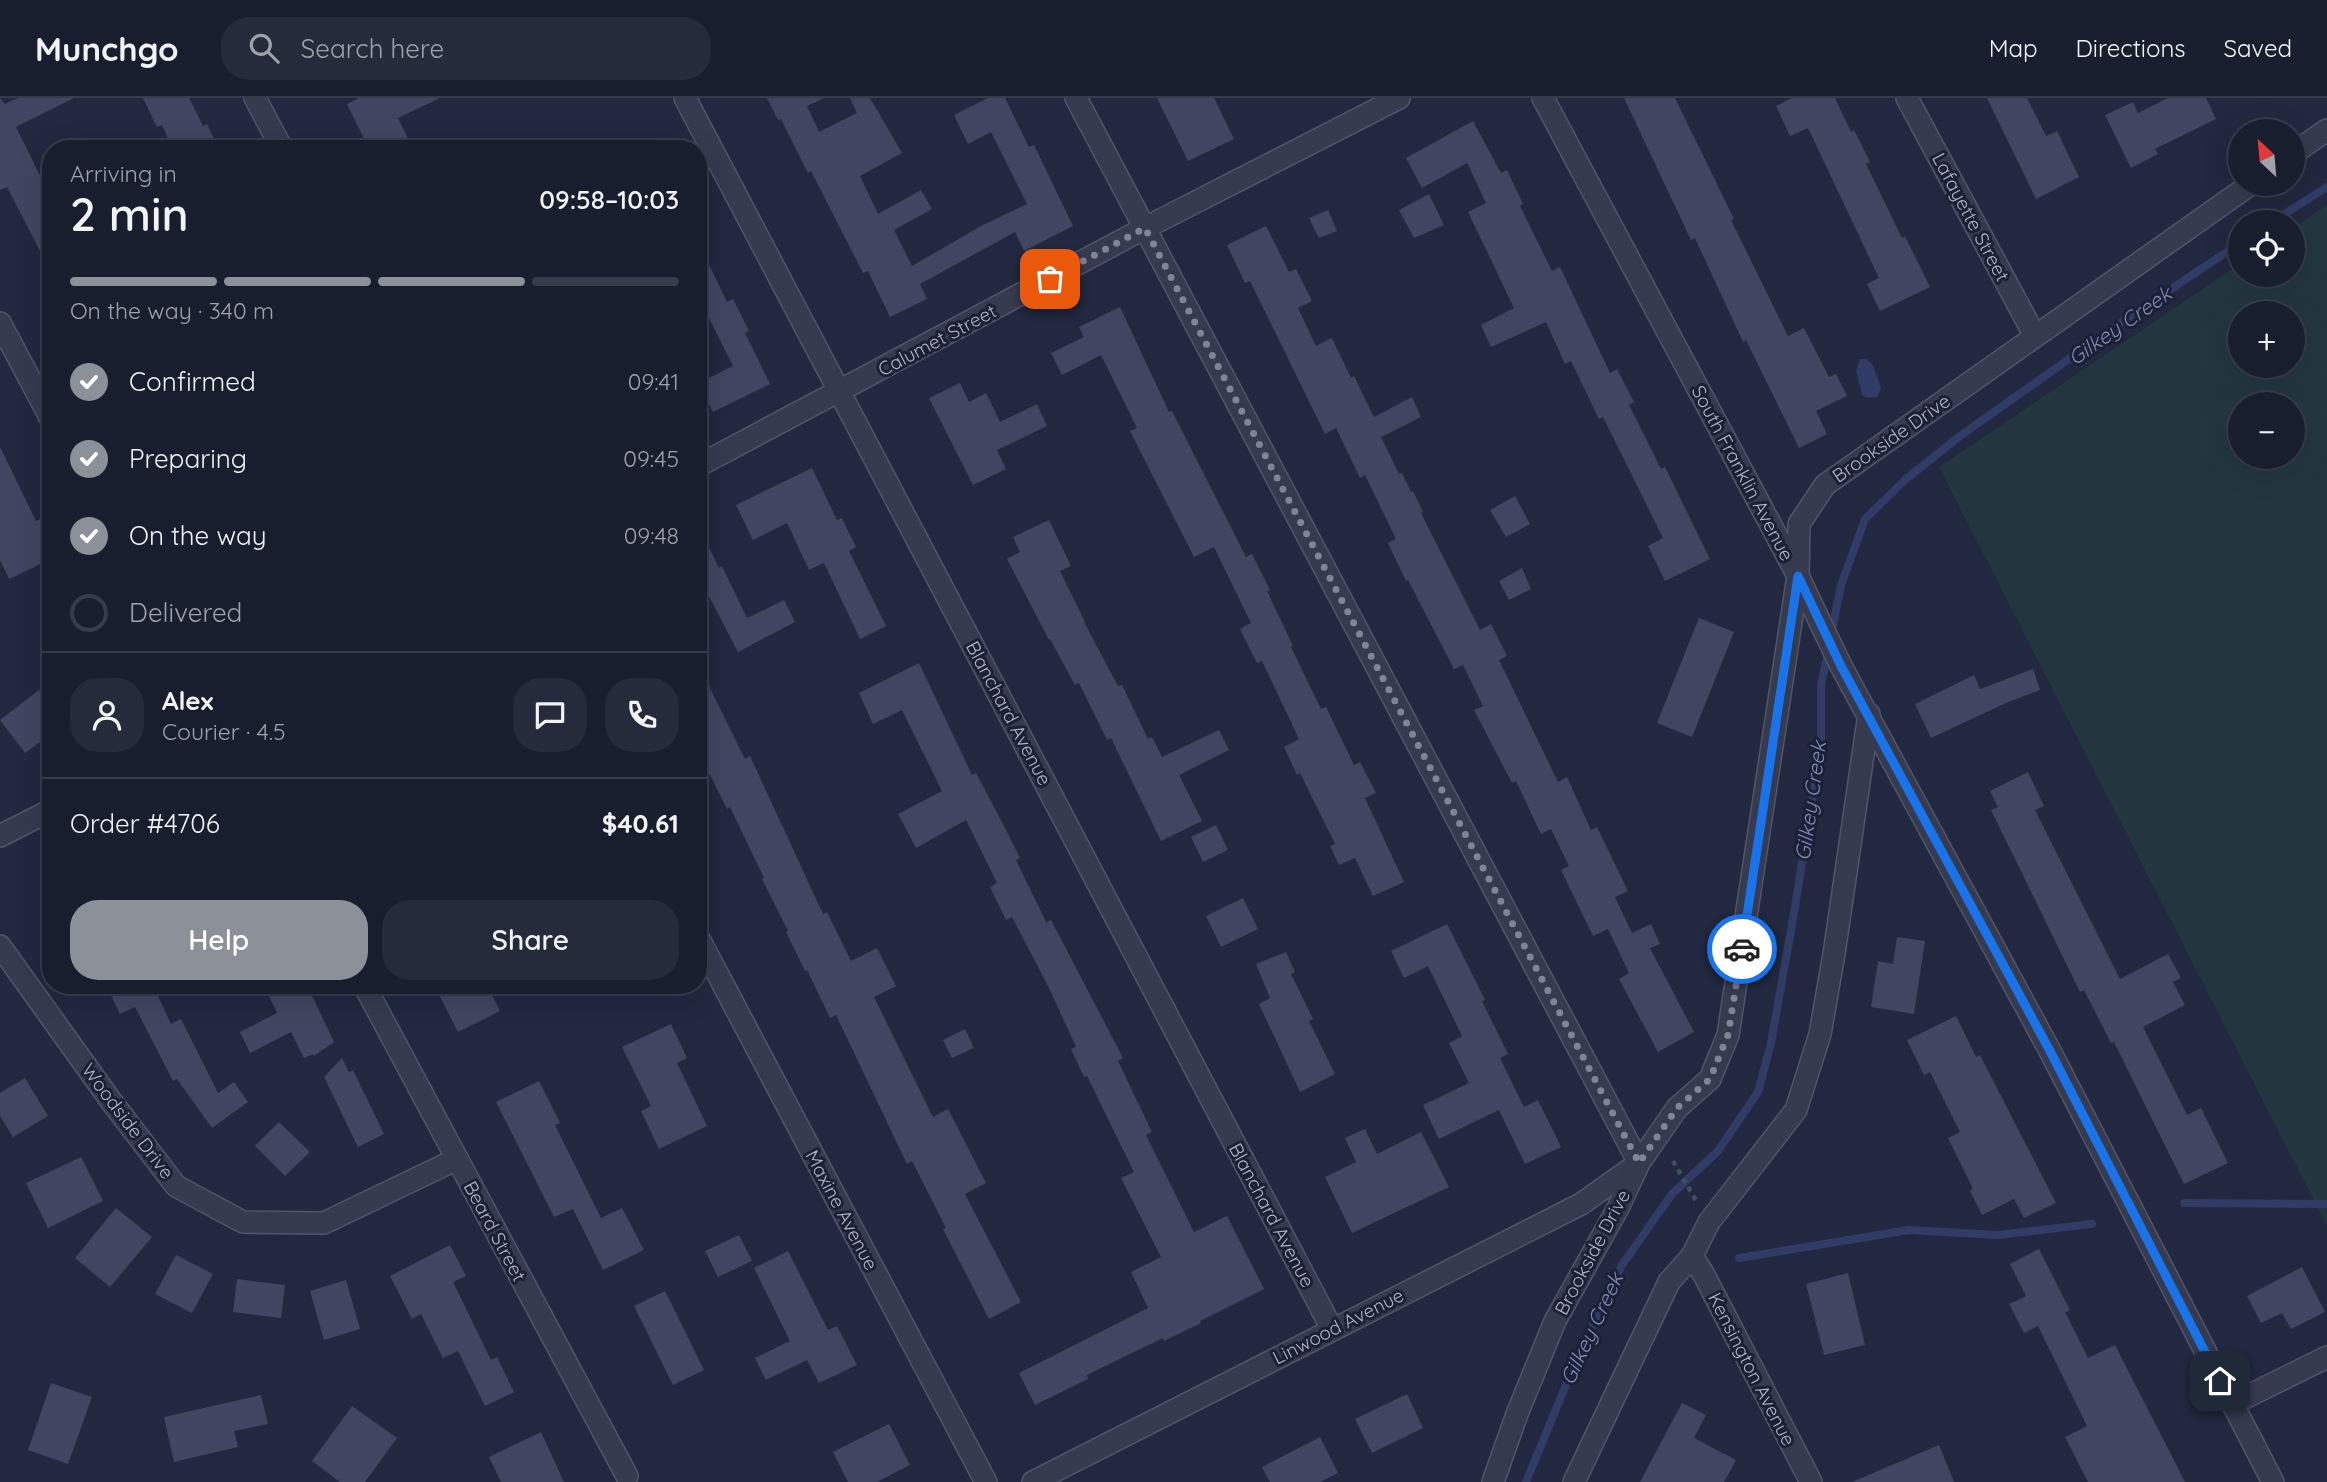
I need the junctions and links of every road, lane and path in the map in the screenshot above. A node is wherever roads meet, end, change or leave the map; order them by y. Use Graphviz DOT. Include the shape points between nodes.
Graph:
graph roads {
  1 [pos="256,98"];
  2 [pos="685,98"];
  3 [pos="1076,98"];
  4 [pos="1399,98"];
  5 [pos="1543,98"];
  6 [pos="1907,98"];
  7 [pos="2327,130"];
  8 [pos="277,140"];
  9 [pos="2305,145"];
  10 [pos="2234,196"];
  11 [pos="1145,228"];
  12 [pos="0,323"];
  13 [pos="2035,336"];
  14 [pos="840,392"];
  15 [pos="42,402"];
  16 [pos="707,461"];
  17 [pos="1798,576"];
  18 [pos="1869,714"];
  19 [pos="42,815"];
  20 [pos="0,836"];
  21 [pos="0,946"];
  22 [pos="707,954"];
  23 [pos="369,994"];
  24 [pos="457,1159"];
  25 [pos="1673,1161"];
  26 [pos="1639,1163"];
  27 [pos="1693,1196"];
  28 [pos="1692,1256"];
  29 [pos="1332,1329"];
  30 [pos="2327,1357"];
  31 [pos="2232,1404"];
  32 [pos="627,1476"];
  33 [pos="986,1482"];
  34 [pos="1033,1482"];
  35 [pos="1493,1482"];
  36 [pos="1574,1482"];
  37 [pos="1811,1482"];
  38 [pos="2273,1482"];
  1 -- 8 [label="street"];
  2 -- 14 [label="street, Blanchard Avenue"];
  3 -- 11 [label="street"];
  4 -- 11 [label="street, Calumet Street"];
  5 -- 17 [label="street, South Franklin Avenue"];
  6 -- 13 [label="street, Lafayette Street"];
  7 -- 9 [label="street"];
  10 -- 13 [label="street, Brookside Drive"];
  11 -- 14 [label="street, Calumet Street"];
  11 -- 26 [label="street"];
  12 -- 15 [label="street"];
  13 -- 17 [label="street, Brookside Drive" via="1825,485 1799,524"];
  14 -- 16 [label="street, Calumet Street"];
  14 -- 29 [label="street, Blanchard Avenue"];
  17 -- 18 [label="street, South Franklin Avenue"];
  17 -- 26 [label="street, Brookside Drive" via="1728,1035 1710,1079 1677,1108"];
  18 -- 28 [label="street" via="1820,1034 1796,1110 1709,1222"];
  18 -- 31 [label="street, South Franklin Avenue"];
  19 -- 20 [label="street"];
  21 -- 24 [label="street, Woodside Drive" via="176,1186 243,1222 324,1223"];
  22 -- 33 [label="street, Maxine Avenue"];
  23 -- 24 [label="street, Beard Street"];
  24 -- 32 [label="street, Beard Street"];
  25 -- 27 [label="path"];
  26 -- 29 [label="street, Linwood Avenue" via="1581,1204"];
  26 -- 35 [label="street, Brookside Drive" via="1555,1321"];
  28 -- 36 [label="street" via="1669,1282"];
  28 -- 37 [label="street, Kensington Avenue"];
  29 -- 34 [label="street, Linwood Avenue"];
  30 -- 31 [label="street"];
  31 -- 38 [label="street, South Franklin Avenue"];
}
